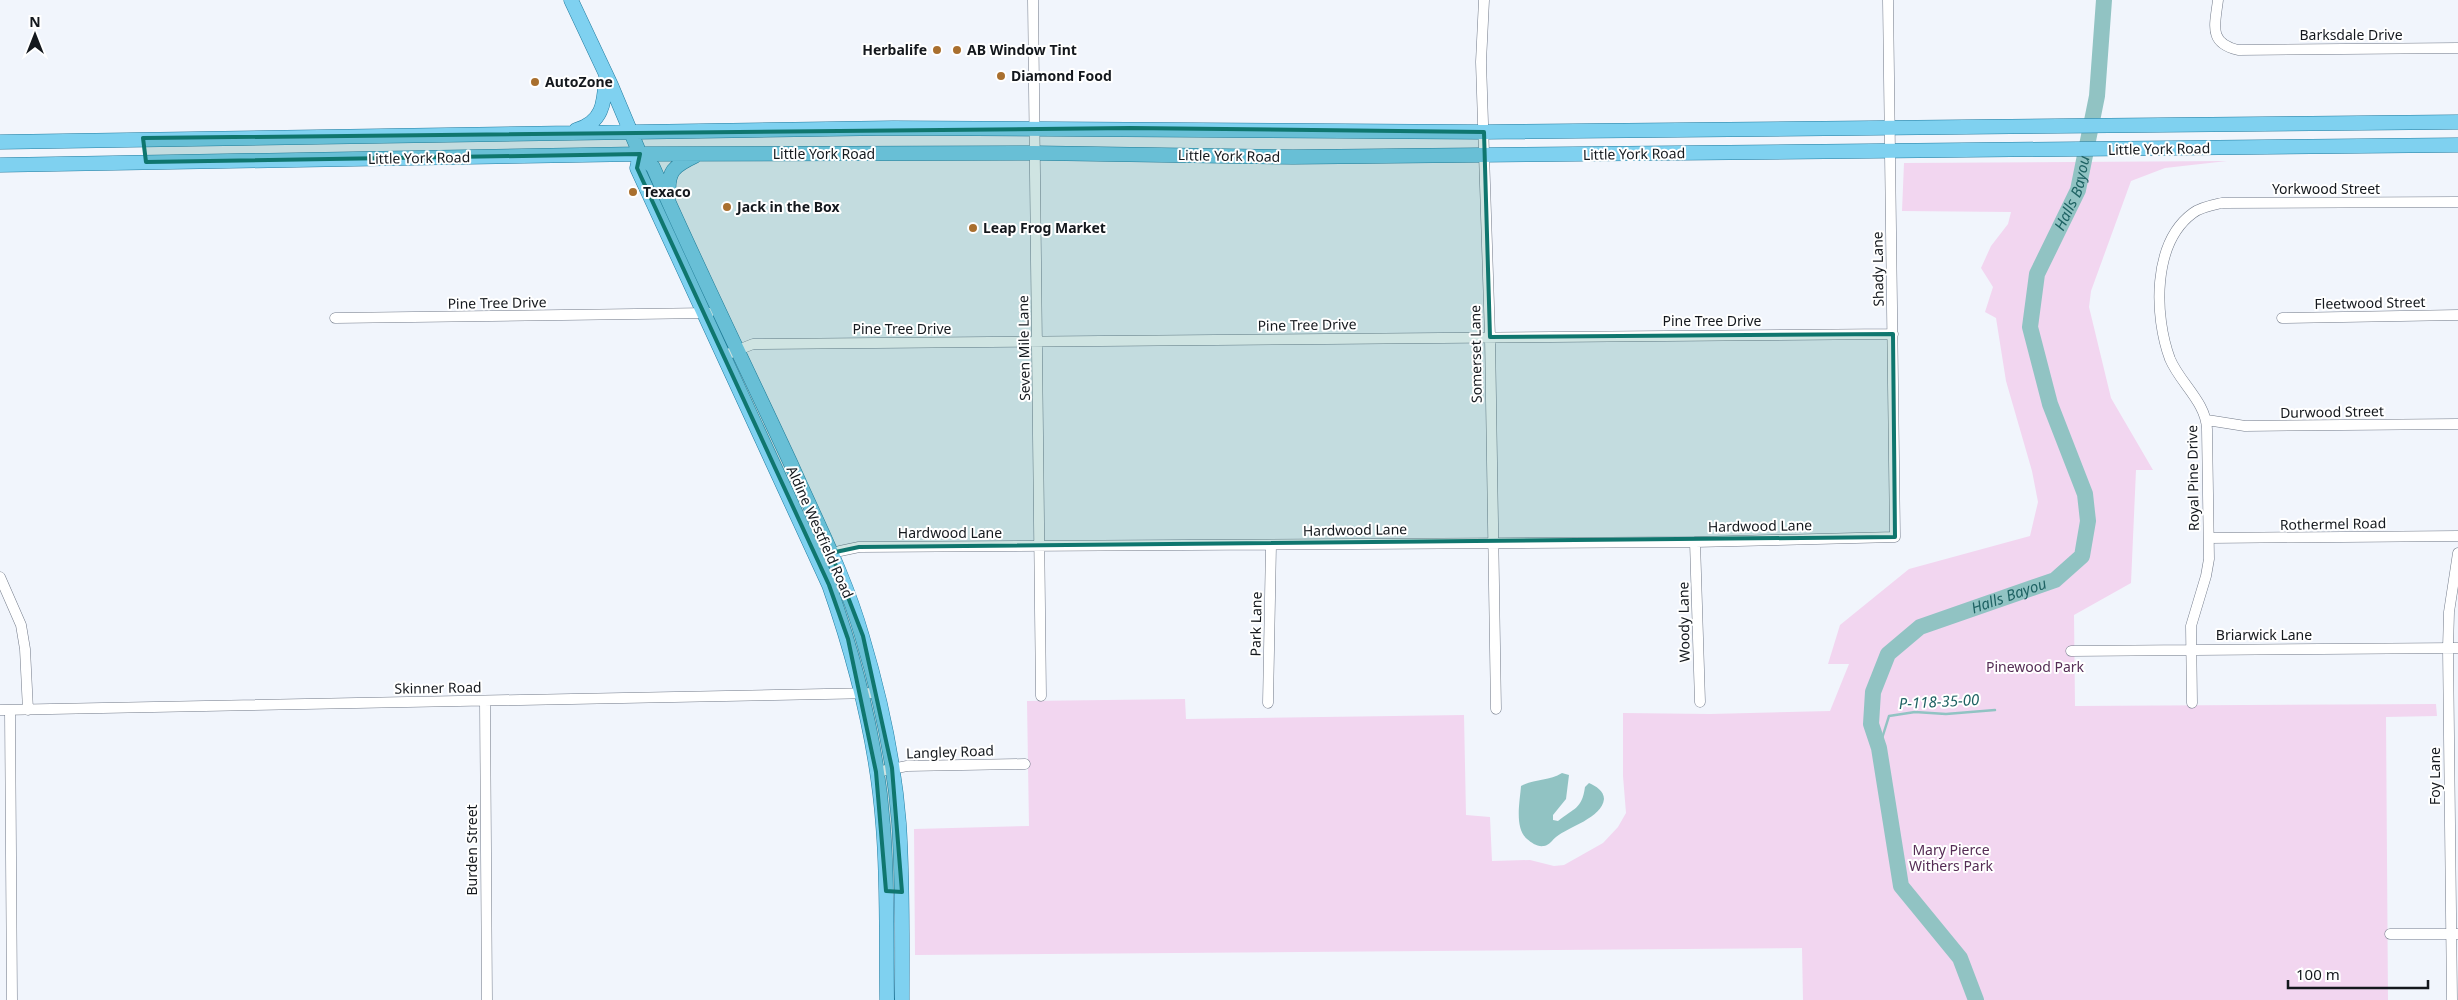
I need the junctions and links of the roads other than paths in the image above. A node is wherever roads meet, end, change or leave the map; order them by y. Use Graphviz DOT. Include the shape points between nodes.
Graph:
graph roads {
  1 [pos="571,0"];
  2 [pos="1033,0"];
  3 [pos="1484,0"];
  4 [pos="1888,0"];
  5 [pos="2218,0"];
  6 [pos="2458,48"];
  7 [pos="606,75"];
  8 [pos="2458,122"];
  9 [pos="2330,123"];
  10 [pos="1889,126"];
  11 [pos="1035,129"];
  12 [pos="630,132"];
  13 [pos="1484,132"];
  14 [pos="565,133"];
  15 [pos="143,138"];
  16 [pos="0,142"];
  17 [pos="2458,144"];
  18 [pos="2331,147"];
  19 [pos="1889,151"];
  20 [pos="1035,153"];
  21 [pos="640,154"];
  22 [pos="696,155"];
  23 [pos="1484,156"];
  24 [pos="146,162"];
  25 [pos="0,165"];
  26 [pos="669,201"];
  27 [pos="2458,202"];
  28 [pos="2195,212"];
  29 [pos="719,309"];
  30 [pos="704,314"];
  31 [pos="2458,315"];
  32 [pos="335,318"];
  33 [pos="2282,318"];
  34 [pos="1893,334"];
  35 [pos="1490,337"];
  36 [pos="1037,342"];
  37 [pos="738,349"];
  38 [pos="723,356"];
  39 [pos="2207,420"];
  40 [pos="2458,424"];
  41 [pos="2458,536"];
  42 [pos="1895,538"];
  43 [pos="2208,538"];
  44 [pos="1696,542"];
  45 [pos="1492,543"];
  46 [pos="1271,545"];
  47 [pos="1041,547"];
  48 [pos="2458,553"];
  49 [pos="832,554"];
  50 [pos="817,559"];
  51 [pos="0,577"];
  52 [pos="2453,648"];
  53 [pos="2191,650"];
  54 [pos="2071,651"];
  55 [pos="860,693"];
  56 [pos="876,693"];
  57 [pos="1041,696"];
  58 [pos="485,700"];
  59 [pos="1700,702"];
  60 [pos="2192,702"];
  61 [pos="1268,703"];
  62 [pos="1496,709"];
  63 [pos="5,710"];
  64 [pos="28,710"];
  65 [pos="886,736"];
  66 [pos="870,739"];
  67 [pos="1025,764"];
  68 [pos="892,768"];
  69 [pos="876,772"];
  70 [pos="2454,803"];
  71 [pos="886,891"];
  72 [pos="902,892"];
  73 [pos="2390,934"];
  74 [pos="2454,934"];
  75 [pos="12,1000"];
  76 [pos="487,1000"];
  77 [pos="887,1000"];
  78 [pos="902,1000"];
  79 [pos="2452,1000"];
  1 -- 7 [label="main road, Aldine Westfield Road"];
  2 -- 11 [label="street, Seven Mile Lane"];
  3 -- 13 [label="street, Somerset Lane" via="1480,46"];
  4 -- 10 [label="street, Shady Lane"];
  5 -- 6 [label="street, Barksdale Drive" via="2215,32 2218,41 2226,47 2244,50"];
  7 -- 12 [label="main road, Aldine Westfield Road"];
  7 -- 14 [label="main road" via="604,101 597,118 587,127"];
  8 -- 9 [label="main road, Little York Road"];
  9 -- 10 [label="main road, Little York Road"];
  9 -- 18 [label="main road"];
  10 -- 13 [label="main road, Little York Road"];
  10 -- 19 [label="street, Shady Lane"];
  11 -- 12 [label="main road, Little York Road"];
  11 -- 13 [label="main road, Little York Road"];
  11 -- 20 [label="street, Seven Mile Lane"];
  12 -- 14 [label="main road, Little York Road"];
  12 -- 21 [label="main road, Aldine Westfield Road"];
  13 -- 23 [label="street, Somerset Lane"];
  14 -- 15 [label="main road, Little York Road"];
  15 -- 16 [label="main road, Little York Road"];
  15 -- 24 [label="main road"];
  17 -- 18 [label="main road, Little York Road"];
  18 -- 19 [label="main road, Little York Road"];
  19 -- 23 [label="main road, Little York Road"];
  19 -- 34 [label="street, Shady Lane"];
  20 -- 22 [label="main road, Little York Road"];
  20 -- 23 [label="main road, Little York Road"];
  20 -- 36 [label="street, Seven Mile Lane"];
  21 -- 22 [label="main road, Little York Road"];
  21 -- 24 [label="main road, Little York Road"];
  21 -- 26 [label="main road, Aldine Westfield Road" via="653,167"];
  21 -- 30 [label="main road, Aldine Westfield Road" via="637,168"];
  22 -- 26 [label="main road" via="672,171 668,179"];
  23 -- 35 [label="street, Somerset Lane"];
  24 -- 25 [label="main road, Little York Road"];
  26 -- 29 [label="main road, Aldine Westfield Road"];
  27 -- 28 [label="street, Yorkwood Street" via="2222,203"];
  28 -- 39 [label="street, Royal Pine Drive" via="2176,231 2168,248 2159,303 2171,360"];
  29 -- 30 [label="street, Pine Tree Drive"];
  29 -- 37 [label="main road, Aldine Westfield Road"];
  30 -- 32 [label="street, Pine Tree Drive"];
  30 -- 38 [label="main road, Aldine Westfield Road"];
  31 -- 33 [label="street, Fleetwood Street"];
  34 -- 35 [label="street, Pine Tree Drive"];
  34 -- 42 [label="street, Shady Lane"];
  35 -- 36 [label="street, Pine Tree Drive"];
  35 -- 45 [label="street, Somerset Lane"];
  36 -- 37 [label="street, Pine Tree Drive" via="753,344"];
  36 -- 47 [label="street, Seven Mile Lane"];
  37 -- 38 [label="street, Pine Tree Drive"];
  37 -- 49 [label="main road, Aldine Westfield Road"];
  38 -- 50 [label="main road, Aldine Westfield Road"];
  39 -- 40 [label="street, Durwood Street" via="2245,426"];
  39 -- 43 [label="street, Royal Pine Drive"];
  41 -- 43 [label="street, Rothermel Road"];
  42 -- 44 [label="street, Hardwood Lane"];
  43 -- 53 [label="street, Royal Pine Drive" via="2206,576 2194,610"];
  44 -- 45 [label="street, Hardwood Lane"];
  44 -- 59 [label="street, Woody Lane"];
  45 -- 46 [label="street, Hardwood Lane"];
  45 -- 62 [label="street, Somerset Lane"];
  46 -- 47 [label="street, Hardwood Lane"];
  46 -- 61 [label="street, Park Lane"];
  47 -- 49 [label="street, Hardwood Lane" via="859,547"];
  47 -- 57 [label="street, Seven Mile Lane"];
  48 -- 52 [label="street, Foy Lane" via="2450,599"];
  49 -- 50 [label="street, Hardwood Lane"];
  49 -- 56 [label="main road, Aldine Westfield Road" via="862,636"];
  50 -- 55 [label="main road, Aldine Westfield Road" via="848,639"];
  51 -- 64 [label="street" via="21,625"];
  52 -- 53 [label="street, Briarwick Lane"];
  52 -- 70 [label="street, Foy Lane"];
  53 -- 54 [label="street, Briarwick Lane"];
  53 -- 60 [label="street, Royal Pine Drive"];
  55 -- 56 [label="street, Skinner Road"];
  55 -- 58 [label="street, Skinner Road"];
  55 -- 66 [label="main road, Aldine Westfield Road"];
  56 -- 65 [label="main road, Aldine Westfield Road"];
  58 -- 64 [label="street, Skinner Road"];
  58 -- 76 [label="street, Burden Street"];
  63 -- 64 [label="street, Skinner Road"];
  63 -- 75 [label="street"];
  65 -- 66 [label="main road"];
  65 -- 68 [label="main road, Aldine Westfield Road"];
  66 -- 69 [label="main road, Aldine Westfield Road"];
  67 -- 68 [label="street, Langley Road"];
  68 -- 69 [label="street, Langley Road"];
  68 -- 72 [label="main road, Aldine Westfield Road"];
  69 -- 71 [label="main road, Aldine Westfield Road" via="883,823"];
  70 -- 74 [label="street, Foy Lane"];
  71 -- 72 [label="main road"];
  71 -- 77 [label="main road, Aldine Westfield Road"];
  72 -- 78 [label="main road, Aldine Westfield Road"];
  73 -- 74 [label="street"];
  74 -- 79 [label="street, Foy Lane"];
}
